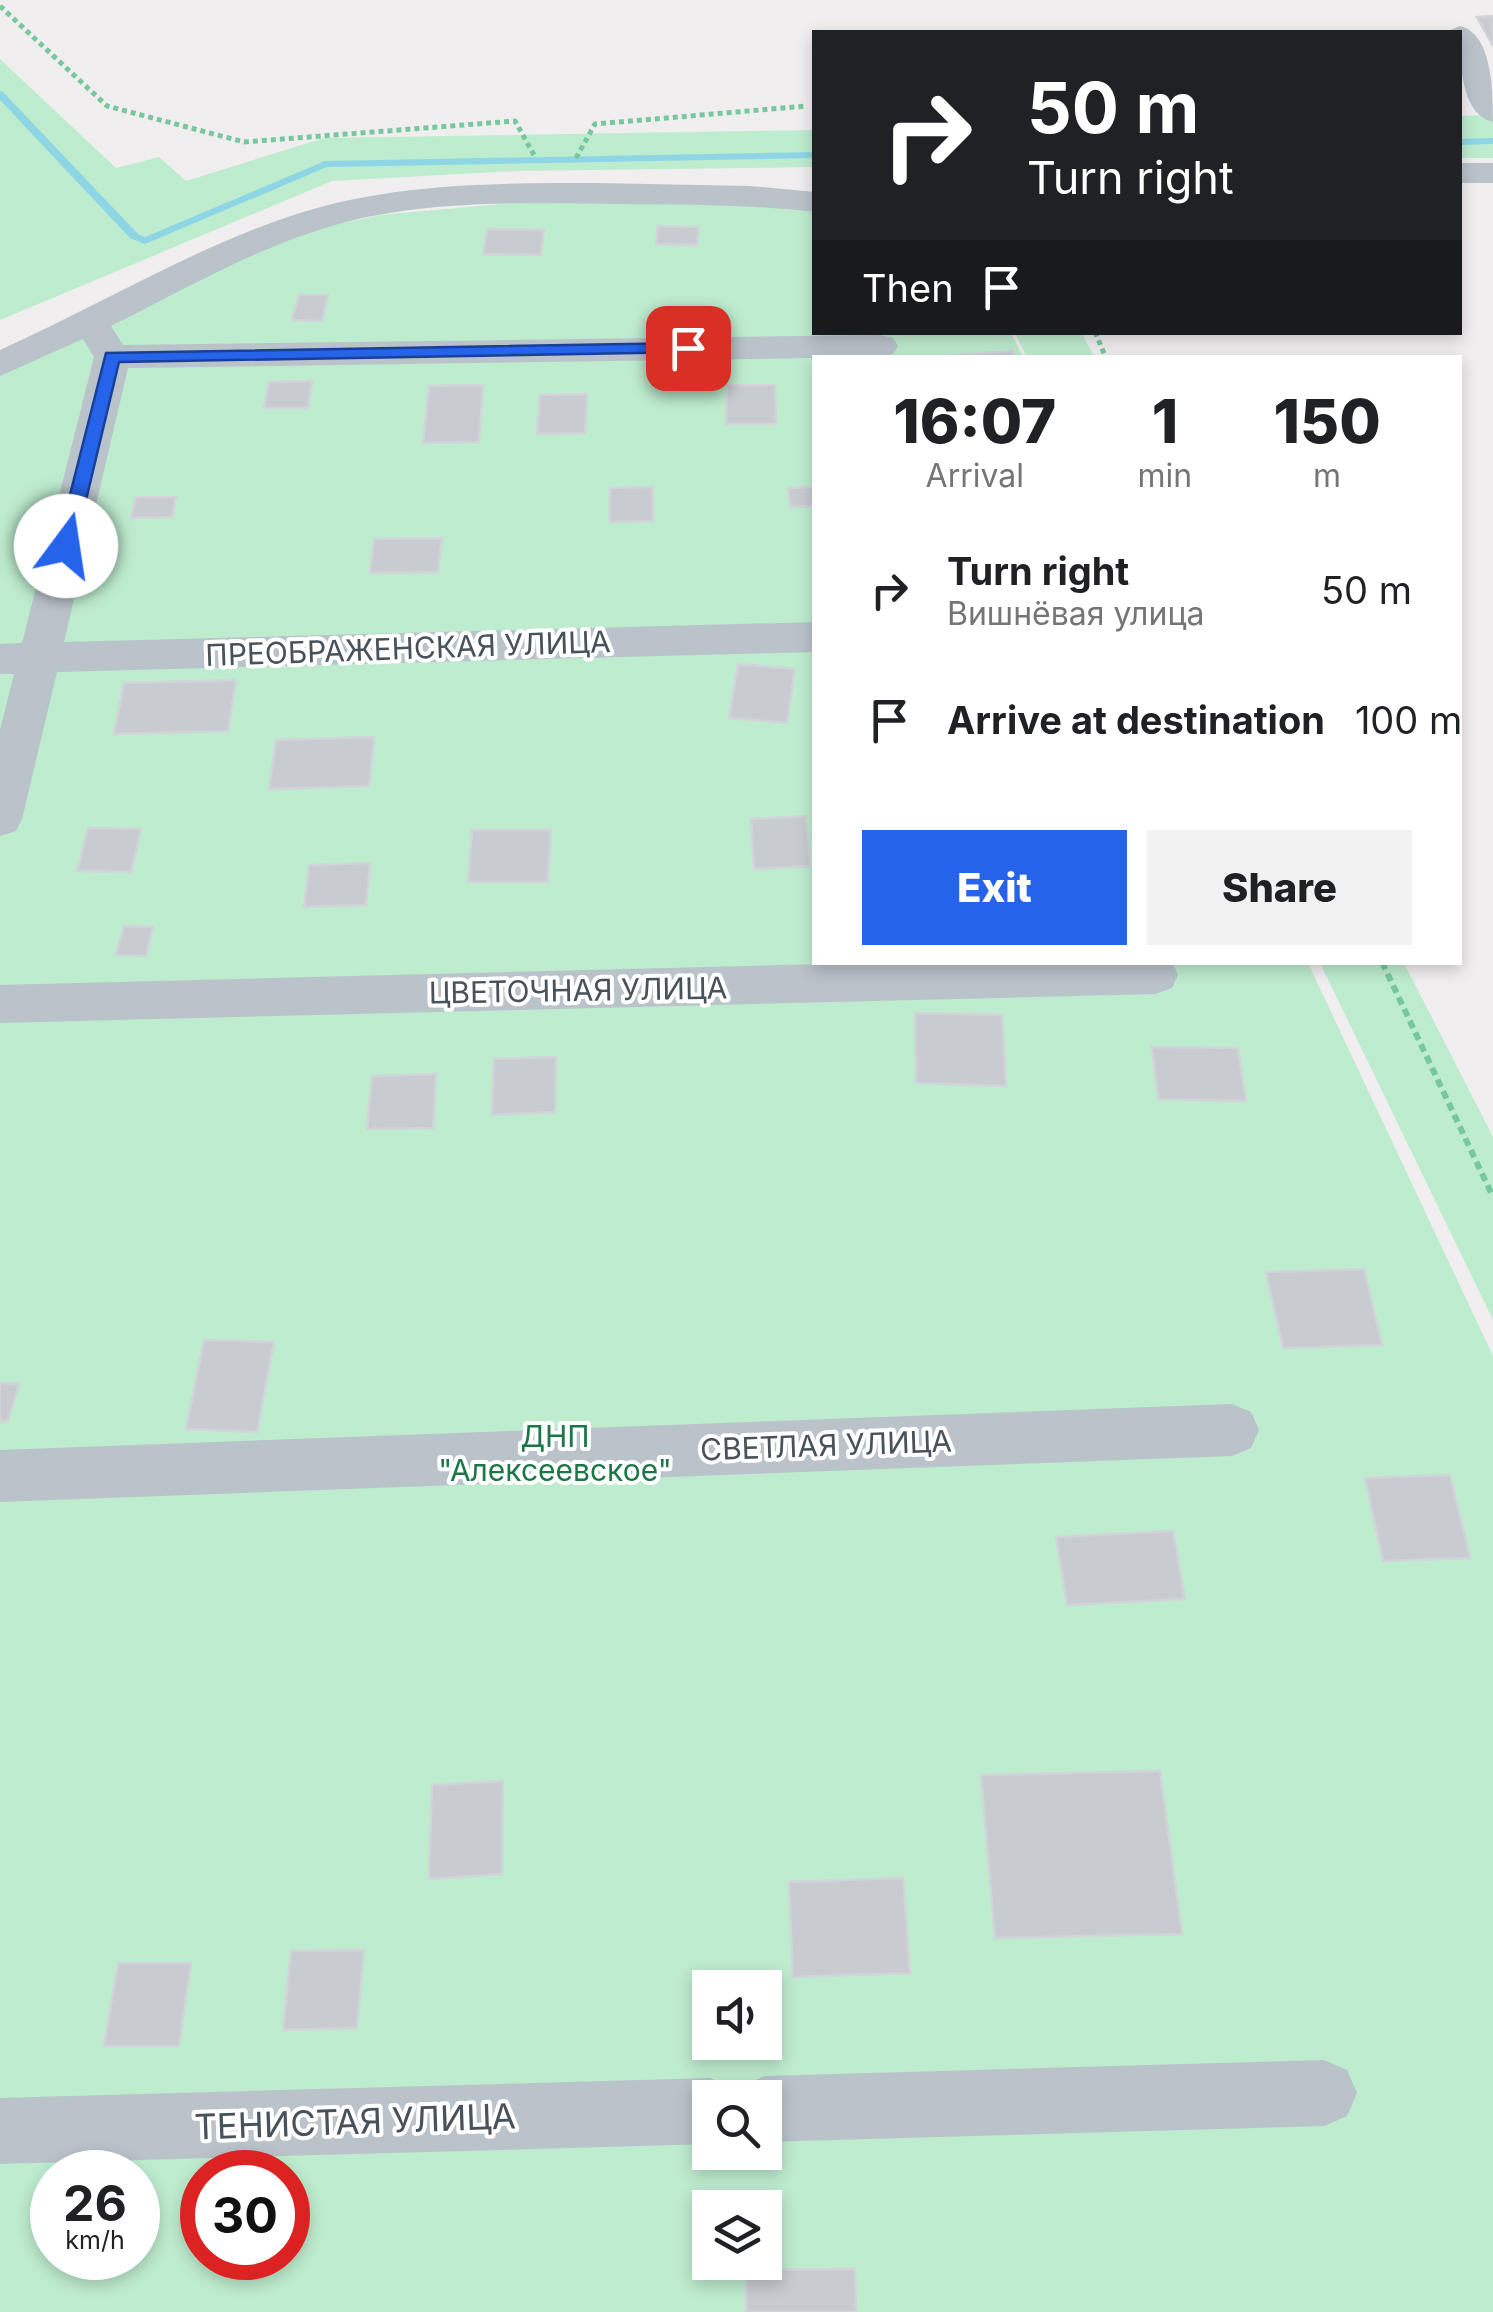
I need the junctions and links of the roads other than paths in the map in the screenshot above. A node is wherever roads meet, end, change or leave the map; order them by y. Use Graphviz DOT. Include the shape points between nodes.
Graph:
graph roads {
  1 [pos="1445,0"];
  2 [pos="1458,30"];
  3 [pos="1462,39"];
  4 [pos="1493,112"];
  5 [pos="1462,173"];
  6 [pos="1493,173"];
  7 [pos="812,202"];
  8 [pos="102,340"];
  9 [pos="880,346"];
  10 [pos="0,364"];
  11 [pos="812,636"];
  12 [pos="20,659"];
  13 [pos="0,818"];
  14 [pos="1156,975"];
  15 [pos="0,1004"];
  16 [pos="1232,1430"];
  17 [pos="0,1476"];
  18 [pos="1324,2093"];
  19 [pos="782,2109"];
  20 [pos="692,2112"];
  21 [pos="0,2131"];
  1 -- 2 [label="street"];
  3 -- 4 [label="street"];
  5 -- 6 [label="street"];
  7 -- 8 [label="street" via="769,195 496,194 379,206 276,232"];
  8 -- 9 [label="street"];
  8 -- 10 [label="street"];
  8 -- 12 [label="street"];
  11 -- 12 [label="street, ПРЕОБРАЖЕНСКАЯ УЛИЦА"];
  12 -- 13 [label="street"];
  14 -- 15 [label="street, ЦВЕТОЧНАЯ УЛИЦА"];
  16 -- 17 [label="street, СВЕТЛАЯ УЛИЦА"];
  18 -- 19 [label="street"];
  20 -- 21 [label="street, ТЕНИСТАЯ УЛИЦА"];
}
